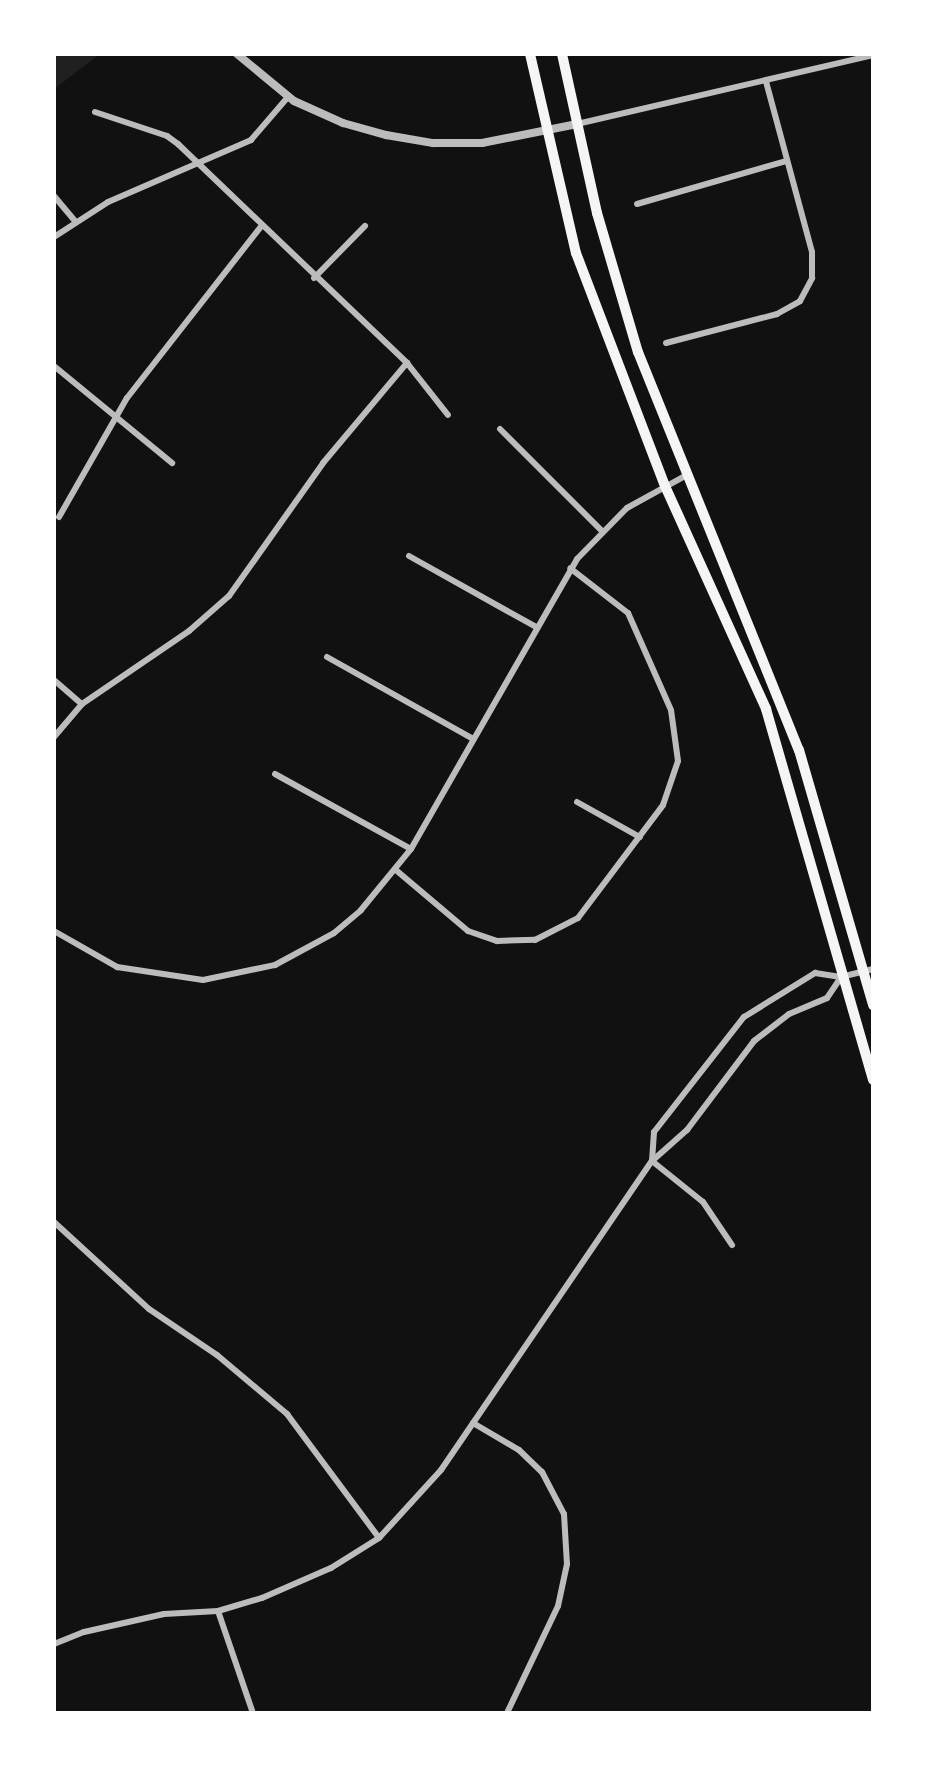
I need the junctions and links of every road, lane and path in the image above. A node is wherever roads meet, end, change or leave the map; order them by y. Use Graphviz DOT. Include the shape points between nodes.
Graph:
graph roads {
  1 [pos="237,54"];
  2 [pos="530,54"];
  3 [pos="562,54"];
  4 [pos="873,55"];
  5 [pos="766,81"];
  6 [pos="288,97"];
  7 [pos="95,112"];
  8 [pos="577,124"];
  9 [pos="547,131"];
  10 [pos="786,161"];
  11 [pos="195,166"];
  12 [pos="54,196"];
  13 [pos="637,204"];
  14 [pos="76,222"];
  15 [pos="365,226"];
  16 [pos="260,228"];
  17 [pos="54,237"];
  18 [pos="314,278"];
  19 [pos="666,343"];
  20 [pos="407,363"];
  21 [pos="54,366"];
  22 [pos="116,414"];
  23 [pos="448,415"];
  24 [pos="500,429"];
  25 [pos="172,463"];
  26 [pos="685,476"];
  27 [pos="665,486"];
  28 [pos="59,517"];
  29 [pos="602,531"];
  30 [pos="409,556"];
  31 [pos="570,568"];
  32 [pos="536,627"];
  33 [pos="327,657"];
  34 [pos="54,680"];
  35 [pos="82,704"];
  36 [pos="54,737"];
  37 [pos="473,739"];
  38 [pos="275,774"];
  39 [pos="577,802"];
  40 [pos="640,837"];
  41 [pos="411,849"];
  42 [pos="397,871"];
  43 [pos="54,931"];
  44 [pos="868,970"];
  45 [pos="841,977"];
  46 [pos="873,1005"];
  47 [pos="873,1080"];
  48 [pos="652,1161"];
  49 [pos="54,1222"];
  50 [pos="732,1245"];
  51 [pos="473,1423"];
  52 [pos="379,1538"];
  53 [pos="218,1611"];
  54 [pos="54,1644"];
  55 [pos="253,1713"];
  56 [pos="507,1713"];
  1 -- 6 [label="street"];
  2 -- 9 [label="main road"];
  3 -- 8 [label="main road"];
  4 -- 5 [label="street"];
  5 -- 8 [label="street"];
  5 -- 10 [label="street"];
  6 -- 9 [label="street" via="343,123 433,143 482,143"];
  6 -- 11 [label="street" via="251,140"];
  7 -- 11 [label="street" via="167,136"];
  8 -- 9 [label="street"];
  8 -- 26 [label="main road" via="613,278"];
  9 -- 27 [label="main road" via="576,253"];
  10 -- 13 [label="street"];
  10 -- 19 [label="street" via="812,252 812,278 800,301 777,314"];
  11 -- 14 [label="street" via="108,202"];
  11 -- 16 [label="street"];
  12 -- 14 [label="street"];
  14 -- 17 [label="street"];
  15 -- 18 [label="street"];
  16 -- 18 [label="street"];
  16 -- 22 [label="street"];
  18 -- 20 [label="street"];
  20 -- 23 [label="street"];
  20 -- 35 [label="street" via="323,463 229,596 189,631"];
  21 -- 22 [label="street"];
  22 -- 25 [label="street"];
  22 -- 28 [label="street"];
  24 -- 29 [label="street"];
  26 -- 27 [label="street"];
  26 -- 44 [label="main road" via="799,750"];
  27 -- 29 [label="street"];
  27 -- 45 [label="main road" via="766,709"];
  29 -- 31 [label="street"];
  30 -- 32 [label="street"];
  31 -- 32 [label="street"];
  31 -- 40 [label="street" via="618,602 636,624 675,723 678,761 671,790"];
  32 -- 37 [label="street"];
  33 -- 37 [label="street"];
  34 -- 35 [label="street"];
  35 -- 36 [label="street"];
  37 -- 41 [label="street"];
  38 -- 41 [label="street"];
  39 -- 40 [label="street"];
  40 -- 42 [label="street" via="578,918 559,932 523,943 468,931"];
  41 -- 42 [label="street"];
  42 -- 43 [label="street" via="361,910 317,945 275,965 230,977 181,979 140,973 96,958"];
  44 -- 45 [label="street"];
  44 -- 46 [label="main road"];
  45 -- 47 [label="main road"];
  45 -- 48 [label="street" via="827,998 789,1014 754,1041 687,1130"];
  45 -- 48 [label="street" via="815,973 744,1017 654,1132"];
  48 -- 50 [label="street" via="703,1202"];
  48 -- 51 [label="street"];
  49 -- 52 [label="street" via="149,1309 217,1355 287,1414"];
  51 -- 52 [label="street" via="441,1470"];
  51 -- 56 [label="street" via="535,1465 564,1514 567,1564 558,1606"];
  52 -- 53 [label="street" via="331,1568"];
  53 -- 54 [label="street" via="164,1614"];
  53 -- 55 [label="street"];
}
